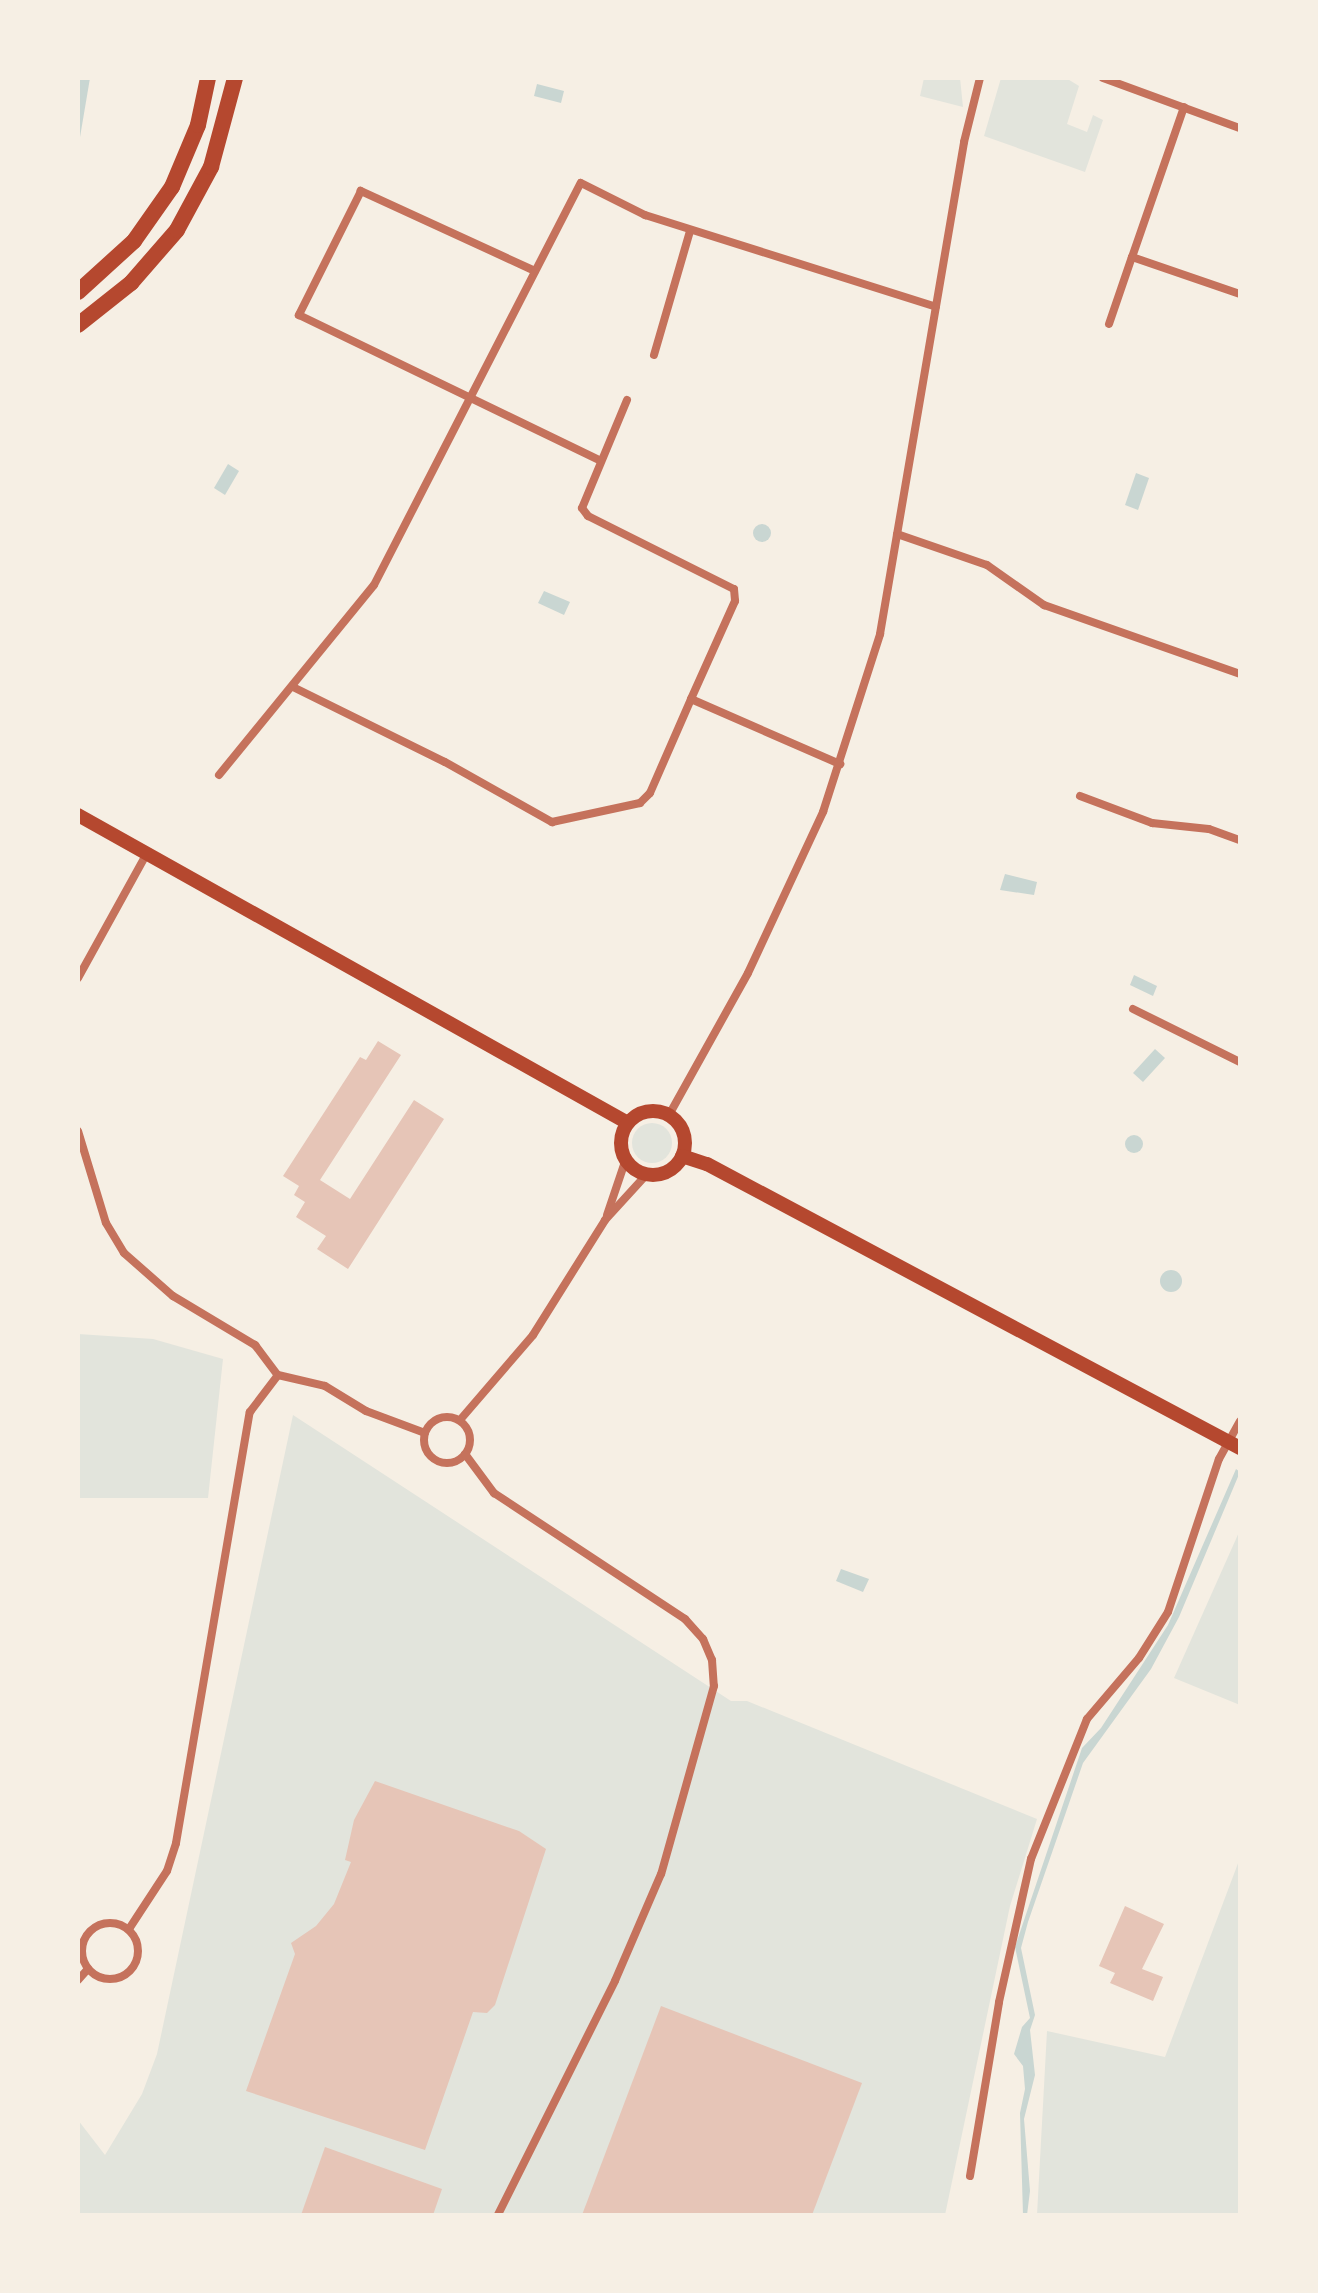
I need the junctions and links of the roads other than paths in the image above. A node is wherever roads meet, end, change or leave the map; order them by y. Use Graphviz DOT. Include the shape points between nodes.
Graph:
graph roads {
  1 [pos="208,78"];
  2 [pos="235,78"];
  3 [pos="980,78"];
  4 [pos="1103,78"];
  5 [pos="1184,107"];
  6 [pos="1240,128"];
  7 [pos="690,231"];
  8 [pos="1132,257"];
  9 [pos="535,271"];
  10 [pos="78,292"];
  11 [pos="1240,294"];
  12 [pos="936,307"];
  13 [pos="1109,324"];
  14 [pos="78,325"];
  15 [pos="654,355"];
  16 [pos="627,400"];
  17 [pos="468,401"];
  18 [pos="599,460"];
  19 [pos="897,534"];
  20 [pos="1240,674"];
  21 [pos="293,687"];
  22 [pos="691,699"];
  23 [pos="840,764"];
  24 [pos="219,775"];
  25 [pos="1080,796"];
  26 [pos="78,815"];
  27 [pos="1240,840"];
  28 [pos="147,853"];
  29 [pos="78,978"];
  30 [pos="1133,1009"];
  31 [pos="1240,1062"];
  32 [pos="669,1115"];
  33 [pos="628,1123"];
  34 [pos="78,1131"];
  35 [pos="682,1156"];
  36 [pos="626,1159"];
  37 [pos="647,1174"];
  38 [pos="605,1220"];
  39 [pos="278,1375"];
  40 [pos="460,1420"];
  41 [pos="1240,1421"];
  42 [pos="425,1433"];
  43 [pos="1234,1444"];
  44 [pos="465,1454"];
  45 [pos="129,1929"];
  46 [pos="88,1969"];
  47 [pos="78,1980"];
  48 [pos="970,2176"];
  49 [pos="498,2215"];
  1 -- 10 [label="main road" via="198,125 172,187 134,241"];
  2 -- 14 [label="main road" via="211,167 177,230 131,283"];
  3 -- 12 [label="street"];
  4 -- 5 [label="street"];
  5 -- 6 [label="street"];
  5 -- 8 [label="street"];
  7 -- 9 [label="street" via="581,183"];
  7 -- 12 [label="street"];
  7 -- 15 [label="street"];
  8 -- 11 [label="street"];
  8 -- 13 [label="street"];
  9 -- 17 [label="street"];
  9 -- 17 [label="street" via="361,191 299,315"];
  12 -- 19 [label="street"];
  16 -- 18 [label="street"];
  17 -- 18 [label="street"];
  17 -- 21 [label="street" via="374,585"];
  18 -- 22 [label="street" via="582,497 588,516 734,589 735,601"];
  19 -- 20 [label="street" via="987,565 1044,605"];
  19 -- 23 [label="street" via="880,634"];
  21 -- 22 [label="street" via="552,822 640,803 650,793"];
  21 -- 24 [label="street"];
  22 -- 23 [label="street"];
  23 -- 32 [label="street" via="748,973"];
  25 -- 27 [label="street" via="1152,823 1209,829"];
  26 -- 28 [label="main road"];
  28 -- 29 [label="street"];
  28 -- 33 [label="main road"];
  30 -- 31 [label="street"];
  32 -- 33 [label="main road" via="652,1111"];
  32 -- 35 [label="main road" via="682,1129"];
  33 -- 36 [label="main road" via="621,1143"];
  34 -- 39 [label="street" via="106,1223 124,1253 173,1296 255,1345"];
  35 -- 37 [label="main road" via="668,1172"];
  35 -- 43 [label="main road" via="707,1164"];
  36 -- 37 [label="main road"];
  36 -- 38 [label="street"];
  37 -- 38 [label="street"];
  38 -- 40 [label="street" via="533,1335"];
  39 -- 42 [label="street" via="325,1386 366,1411"];
  39 -- 45 [label="street" via="250,1412 176,1843 167,1871"];
  40 -- 42 [label="street" via="437,1418"];
  40 -- 44 [label="street" via="470,1440"];
  41 -- 43 [label="street"];
  42 -- 44 [label="street" via="427,1451 438,1461 452,1462"];
  43 -- 48 [label="street" via="1168,1612 1139,1658 1087,1719 1031,1859 999,2002"];
  44 -- 49 [label="street" via="494,1493 685,1619 703,1639 714,1686 661,1874 615,1981"];
  45 -- 46 [label="street" via="112,1922 94,1927 83,1942"];
  45 -- 46 [label="street" via="138,1945 130,1971 113,1979"];
  46 -- 47 [label="street"];
}
